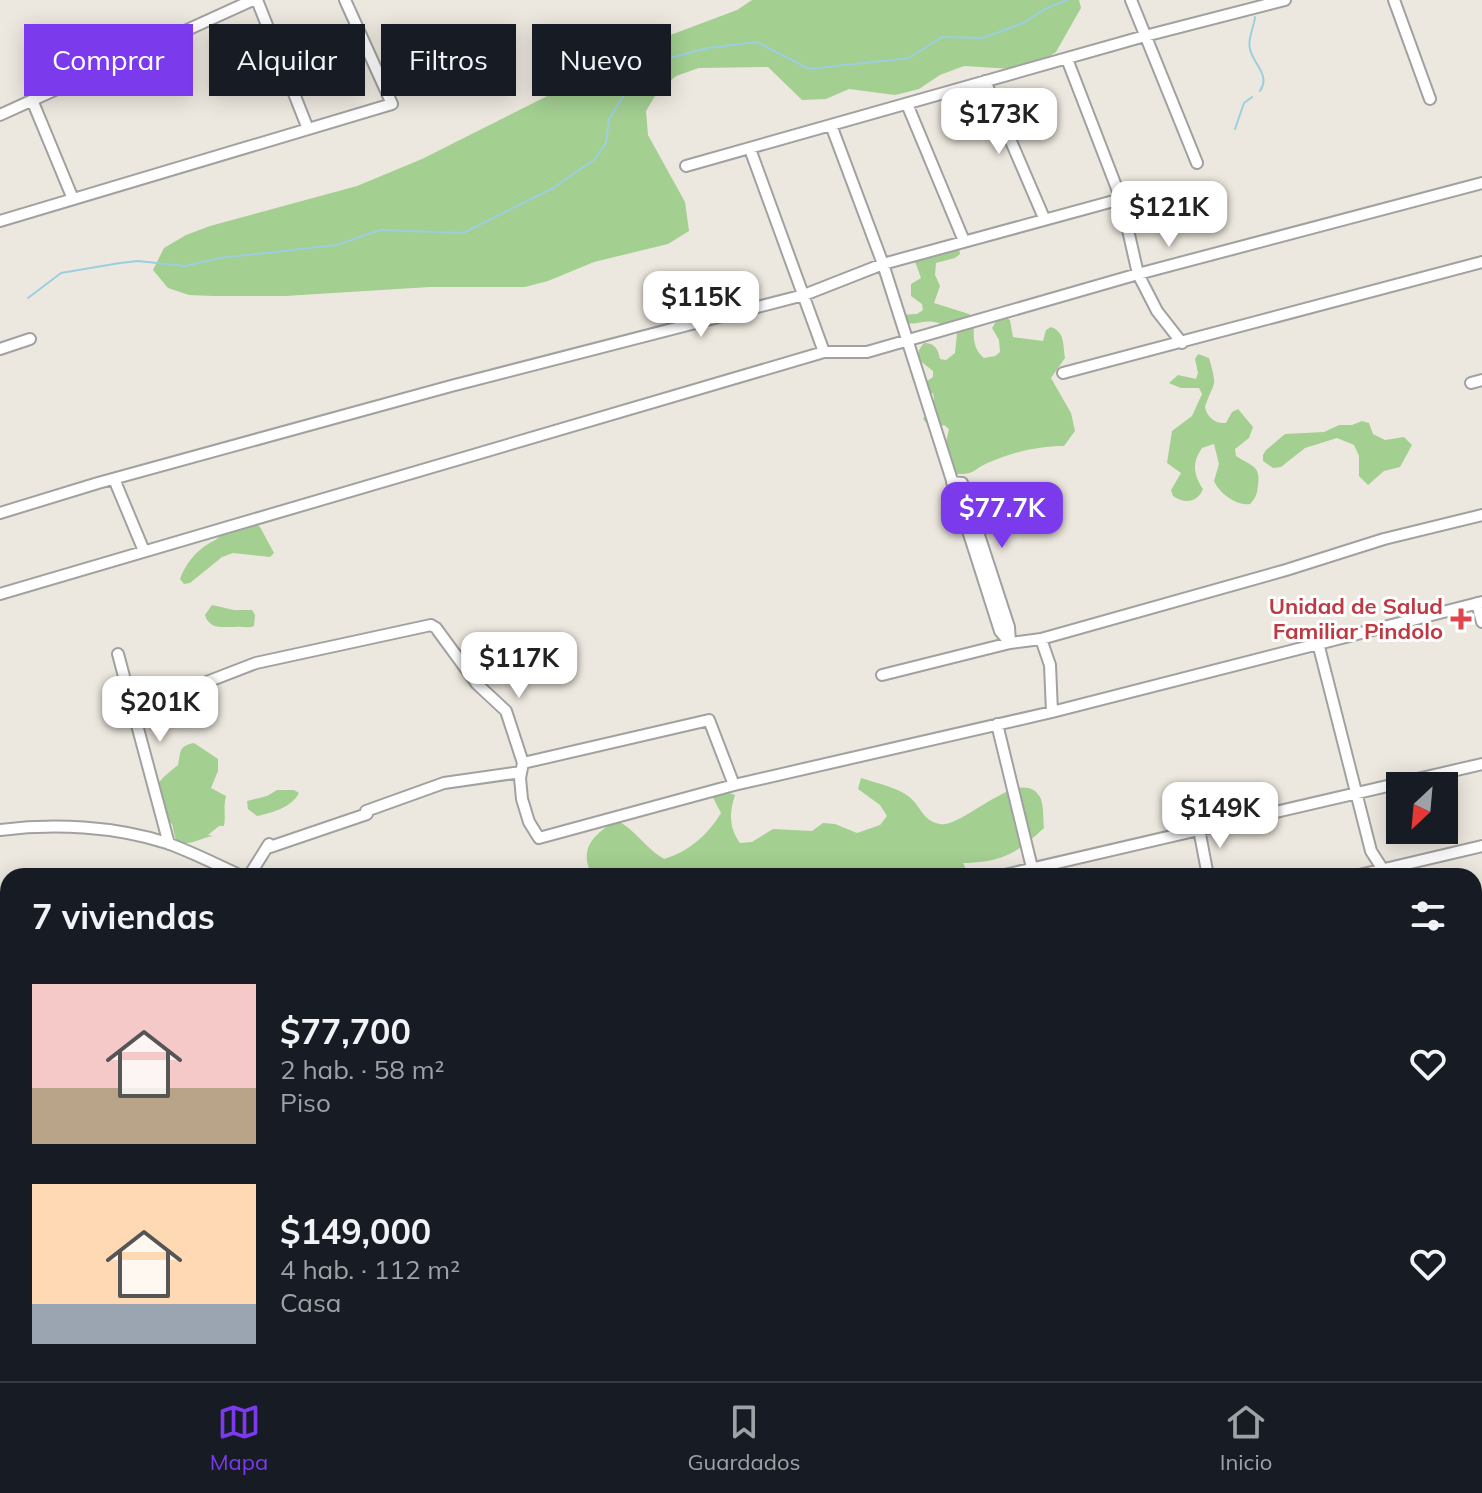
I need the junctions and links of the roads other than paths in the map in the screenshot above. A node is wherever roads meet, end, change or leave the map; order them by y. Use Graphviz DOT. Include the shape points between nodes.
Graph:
graph roads {
  1 [pos="255,0"];
  2 [pos="345,0"];
  3 [pos="1131,0"];
  4 [pos="1285,0"];
  5 [pos="1394,0"];
  6 [pos="1145,36"];
  7 [pos="1067,59"];
  8 [pos="985,81"];
  9 [pos="1430,99"];
  10 [pos="32,100"];
  11 [pos="907,104"];
  12 [pos="0,115"];
  13 [pos="831,125"];
  14 [pos="308,129"];
  15 [pos="750,149"];
  16 [pos="1197,163"];
  17 [pos="686,166"];
  18 [pos="1482,183"];
  19 [pos="73,199"];
  20 [pos="1121,199"];
  21 [pos="1044,218"];
  22 [pos="0,221"];
  23 [pos="964,241"];
  24 [pos="1482,262"];
  25 [pos="883,264"];
  26 [pos="1138,274"];
  27 [pos="804,295"];
  28 [pos="30,339"];
  29 [pos="906,340"];
  30 [pos="1182,343"];
  31 [pos="0,349"];
  32 [pos="824,352"];
  33 [pos="1063,373"];
  34 [pos="114,479"];
  35 [pos="0,513"];
  36 [pos="1482,515"];
  37 [pos="144,551"];
  38 [pos="0,594"];
  39 [pos="1479,602"];
  40 [pos="1482,622"];
  41 [pos="1041,639"];
  42 [pos="1010,643"];
  43 [pos="1318,643"];
  44 [pos="118,654"];
  45 [pos="882,675"];
  46 [pos="173,695"];
  47 [pos="1052,712"];
  48 [pos="997,724"];
  49 [pos="1482,764"];
  50 [pos="522,768"];
  51 [pos="734,785"];
  52 [pos="1357,793"];
  53 [pos="1199,829"];
  54 [pos="0,830"];
  55 [pos="169,844"];
  56 [pos="1482,846"];
  57 [pos="223,868"];
  58 [pos="254,868"];
  59 [pos="1032,868"];
  60 [pos="1048,868"];
  61 [pos="1206,868"];
  62 [pos="1381,868"];
  63 [pos="1402,868"];
  1 -- 10 [label="street"];
  1 -- 14 [label="street"];
  2 -- 14 [label="street" via="392,104"];
  3 -- 6 [label="street"];
  4 -- 6 [label="street"];
  5 -- 9 [label="street"];
  6 -- 7 [label="street"];
  6 -- 16 [label="street"];
  7 -- 8 [label="street"];
  7 -- 20 [label="street"];
  8 -- 11 [label="street"];
  8 -- 21 [label="street"];
  10 -- 12 [label="street"];
  10 -- 19 [label="street"];
  11 -- 13 [label="street"];
  11 -- 23 [label="street"];
  13 -- 15 [label="street"];
  13 -- 25 [label="street"];
  14 -- 19 [label="street"];
  15 -- 17 [label="street"];
  15 -- 27 [label="street"];
  18 -- 26 [label="street"];
  19 -- 22 [label="street"];
  20 -- 21 [label="street"];
  20 -- 26 [label="street"];
  21 -- 23 [label="street"];
  23 -- 25 [label="street"];
  24 -- 30 [label="street"];
  25 -- 27 [label="street"];
  25 -- 29 [label="street"];
  26 -- 29 [label="street"];
  26 -- 30 [label="street"];
  27 -- 32 [label="street"];
  27 -- 34 [label="street"];
  28 -- 31 [label="street"];
  29 -- 32 [label="street" via="867,352"];
  29 -- 42 [label="street" via="957,482 1000,631"];
  30 -- 33 [label="street"];
  32 -- 37 [label="street"];
  34 -- 35 [label="street"];
  34 -- 37 [label="street"];
  36 -- 41 [label="street"];
  37 -- 38 [label="street"];
  39 -- 40 [label="street"];
  39 -- 43 [label="street"];
  41 -- 42 [label="street"];
  41 -- 47 [label="street" via="1050,665"];
  42 -- 45 [label="street"];
  43 -- 47 [label="street"];
  43 -- 52 [label="street"];
  44 -- 55 [label="street"];
  46 -- 50 [label="street" via="256,663 431,625 477,684 503,705"];
  47 -- 48 [label="street"];
  48 -- 51 [label="street"];
  48 -- 59 [label="street"];
  49 -- 52 [label="street"];
  50 -- 51 [label="street" via="709,720"];
  50 -- 51 [label="street" via="522,799 539,838"];
  50 -- 58 [label="street" via="444,783 269,844"];
  52 -- 53 [label="street"];
  52 -- 62 [label="street" via="1371,851"];
  53 -- 60 [label="street"];
  53 -- 61 [label="street"];
  54 -- 55 [label="street" via="98,830"];
  55 -- 57 [label="street"];
  56 -- 63 [label="street"];
}
